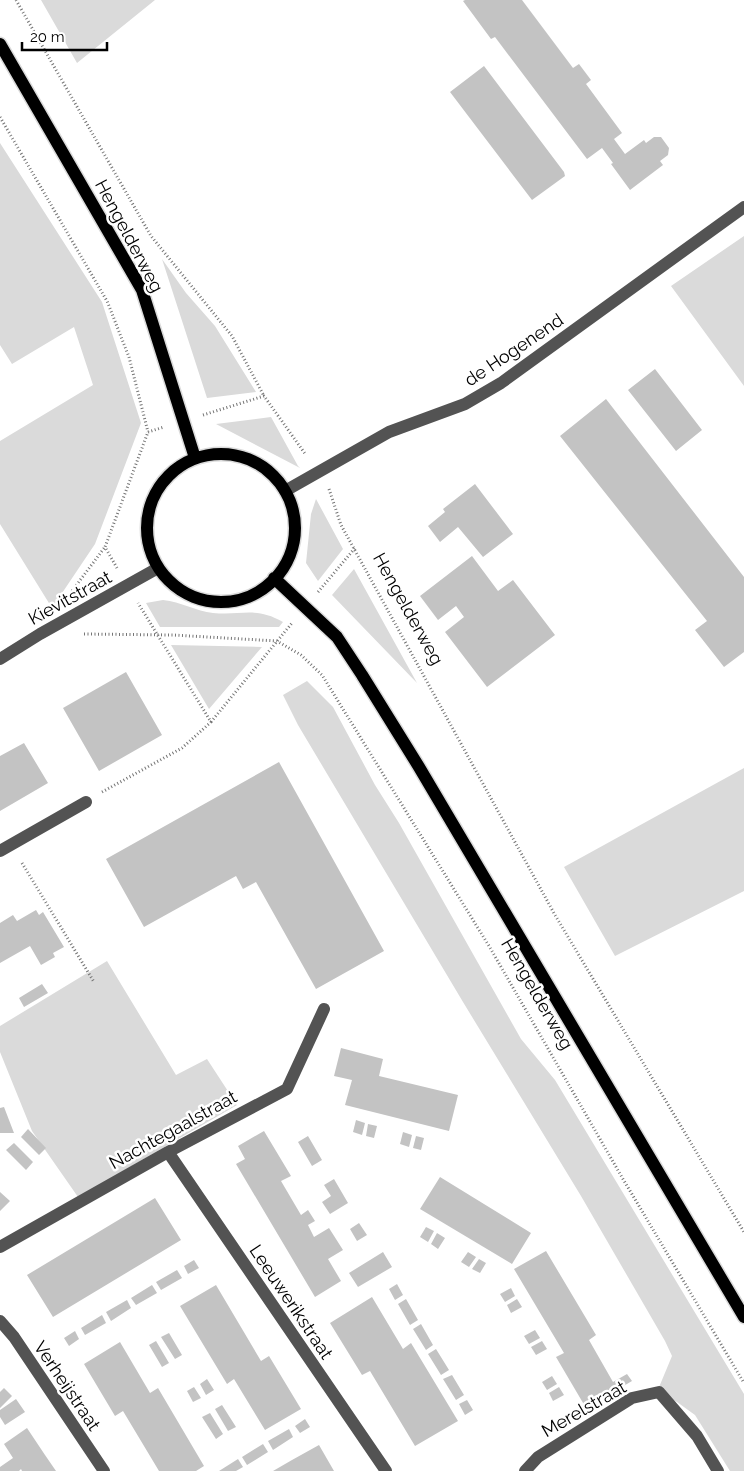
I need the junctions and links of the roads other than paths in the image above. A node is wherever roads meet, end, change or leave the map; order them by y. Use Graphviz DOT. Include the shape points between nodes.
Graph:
graph roads {
  1 [pos="0,44"];
  2 [pos="744,207"];
  3 [pos="195,458"];
  4 [pos="285,491"];
  5 [pos="158,568"];
  6 [pos="274,578"];
  7 [pos="0,659"];
  8 [pos="86,802"];
  9 [pos="5,848"];
  10 [pos="324,1010"];
  11 [pos="168,1152"];
  12 [pos="0,1247"];
  13 [pos="744,1317"];
  14 [pos="0,1321"];
  15 [pos="104,1471"];
  16 [pos="386,1471"];
  17 [pos="525,1471"];
  18 [pos="718,1471"];
  1 -- 3 [label="main road, Hengelderweg" via="142,290"];
  2 -- 4 [label="street, de Hogenend" via="501,383 464,404 389,432"];
  3 -- 4 [label="main road" via="237,455 256,462 273,475"];
  3 -- 5 [label="main road" via="176,469 161,484 150,504 146,526 149,548"];
  4 -- 6 [label="main road" via="292,509 292,546 285,564"];
  5 -- 6 [label="main road" via="173,584 192,596 214,601 236,600 256,592"];
  5 -- 7 [label="street, Kievitstraat"];
  6 -- 13 [label="main road, Hengelderweg" via="337,637 362,675 420,767"];
  8 -- 9 [label="street"];
  10 -- 11 [label="street, Nachtegaalstraat" via="287,1089"];
  11 -- 12 [label="street, Nachtegaalstraat"];
  11 -- 16 [label="street, Leeuwerikstraat"];
  14 -- 15 [label="street, Verheijstraat"];
  17 -- 18 [label="street, Merelstraat" via="538,1457 632,1398 659,1392 697,1436"];
}
